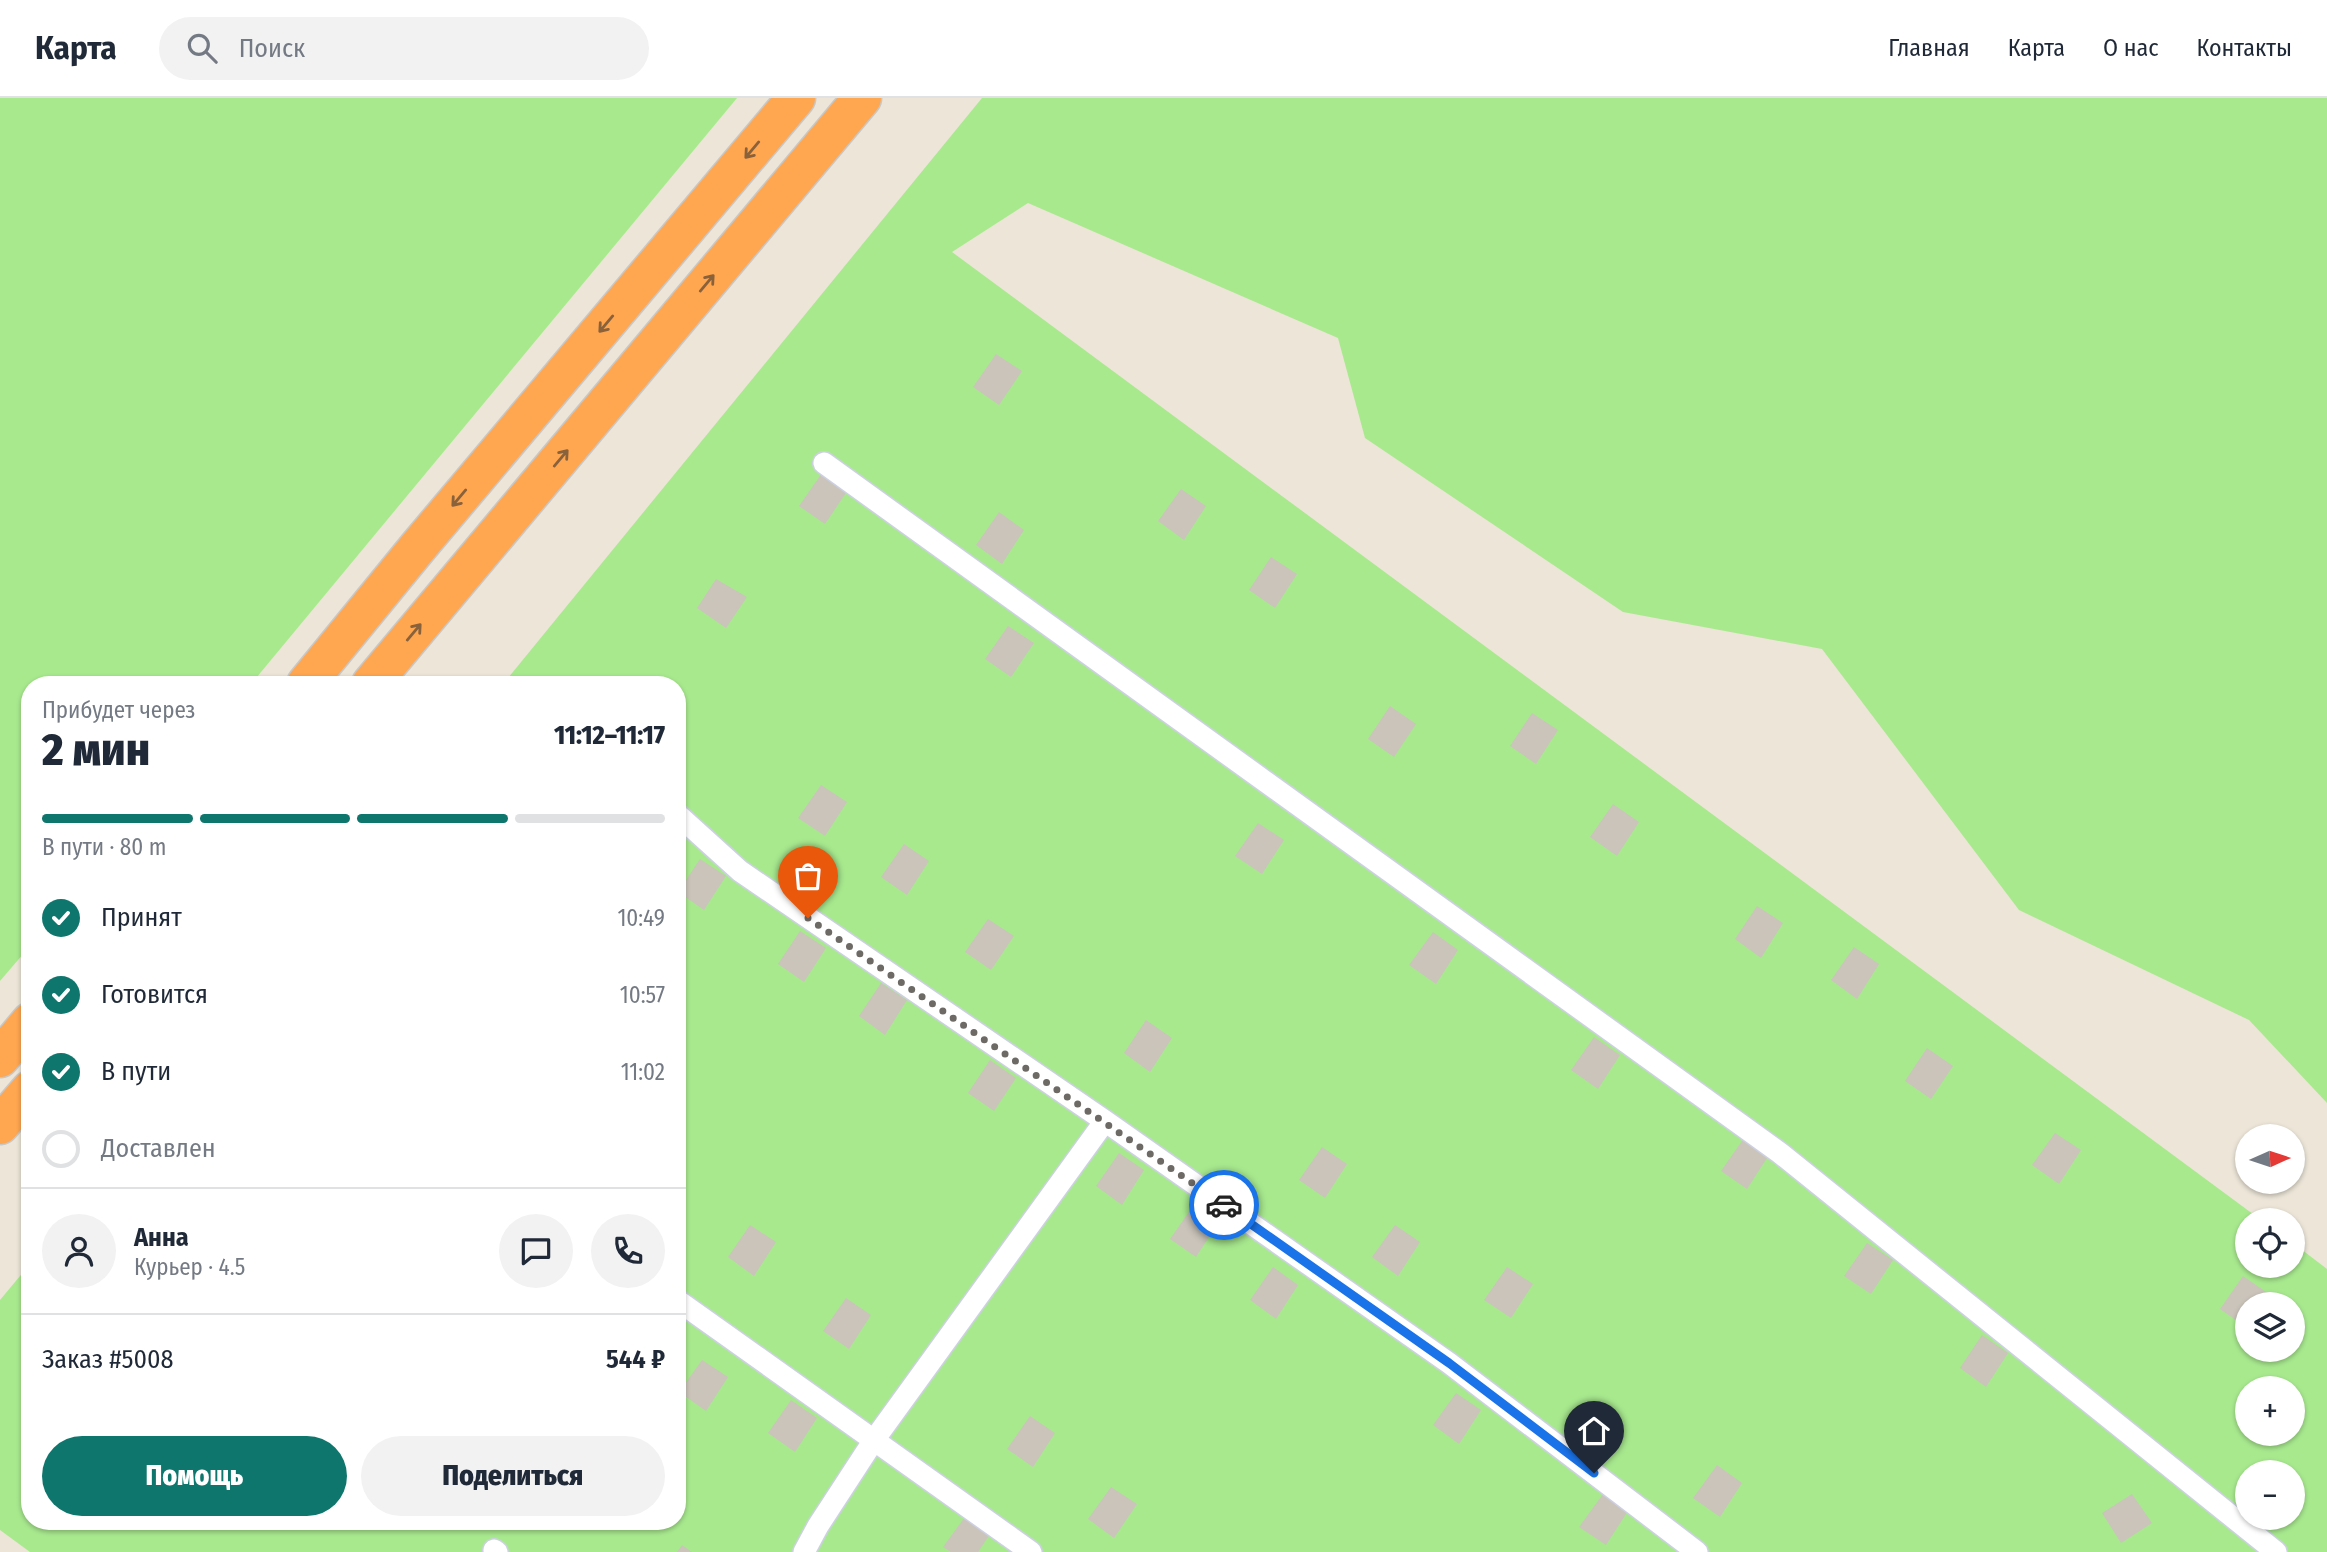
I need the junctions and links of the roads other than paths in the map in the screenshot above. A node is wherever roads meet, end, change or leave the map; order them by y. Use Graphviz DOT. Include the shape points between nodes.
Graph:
graph roads {
  1 [pos="796,98"];
  2 [pos="862,98"];
  3 [pos="824,463"];
  4 [pos="313,676"];
  5 [pos="378,676"];
  6 [pos="686,822"];
  7 [pos="21,1033"];
  8 [pos="0,1058"];
  9 [pos="21,1100"];
  10 [pos="1105,1121"];
  11 [pos="0,1125"];
  12 [pos="686,1306"];
  13 [pos="874,1440"];
  14 [pos="804,1552"];
  15 [pos="1031,1552"];
  16 [pos="1697,1552"];
  17 [pos="2276,1552"];
  1 -- 4 [label="highway, one-way"];
  5 -- 2 [label="highway, one-way"];
  3 -- 17 [label="lane" via="1780,1153"];
  6 -- 10 [label="lane" via="740,870"];
  7 -- 8 [label="highway"];
  9 -- 11 [label="highway"];
  10 -- 13 [label="lane"];
  10 -- 16 [label="lane" via="1449,1363"];
  12 -- 13 [label="lane"];
  13 -- 14 [label="lane"];
  13 -- 15 [label="lane"];
}
